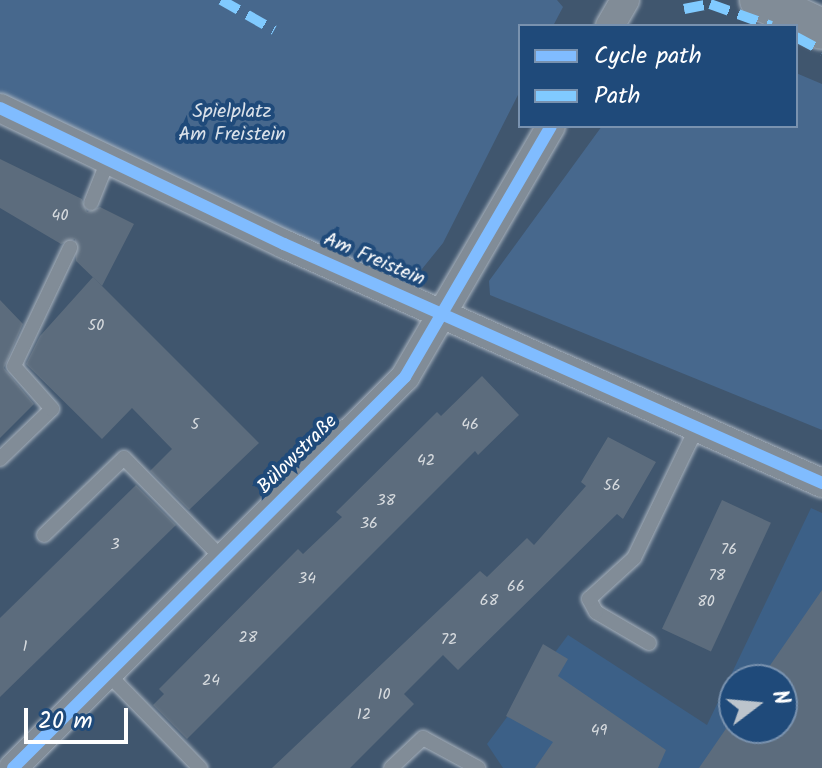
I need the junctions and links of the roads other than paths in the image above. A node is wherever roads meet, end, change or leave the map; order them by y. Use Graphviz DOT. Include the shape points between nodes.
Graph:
graph roads {
  1 [pos="625,0"];
  2 [pos="760,0"];
  3 [pos="611,24"];
  4 [pos="822,29"];
  5 [pos="0,108"];
  6 [pos="550,128"];
  7 [pos="109,158"];
  8 [pos="91,203"];
  9 [pos="70,248"];
  10 [pos="448,313"];
  11 [pos="697,427"];
  12 [pos="0,459"];
  13 [pos="822,483"];
  14 [pos="44,535"];
  15 [pos="222,558"];
  16 [pos="649,643"];
  17 [pos="108,674"];
  18 [pos="13,768"];
  19 [pos="200,768"];
  20 [pos="391,768"];
  21 [pos="478,768"];
  1 -- 3 [label="street"];
  2 -- 4 [label="main road"];
  5 -- 7 [label="street, Am Freistein"];
  6 -- 10 [label="street, Bülowstraße" via="468,267"];
  7 -- 8 [label="lane"];
  7 -- 10 [label="street, Am Freistein" via="284,244"];
  9 -- 12 [label="lane" via="14,366 52,409"];
  10 -- 11 [label="street, Am Freistein"];
  10 -- 15 [label="street, Bülowstraße" via="405,377"];
  11 -- 13 [label="street, Am Freistein"];
  11 -- 16 [label="lane" via="634,558 589,599 596,612"];
  14 -- 15 [label="lane" via="124,458"];
  15 -- 17 [label="street, Bülowstraße"];
  17 -- 18 [label="street, Bülowstraße"];
  17 -- 19 [label="lane"];
  20 -- 21 [label="lane" via="423,738"];
}
